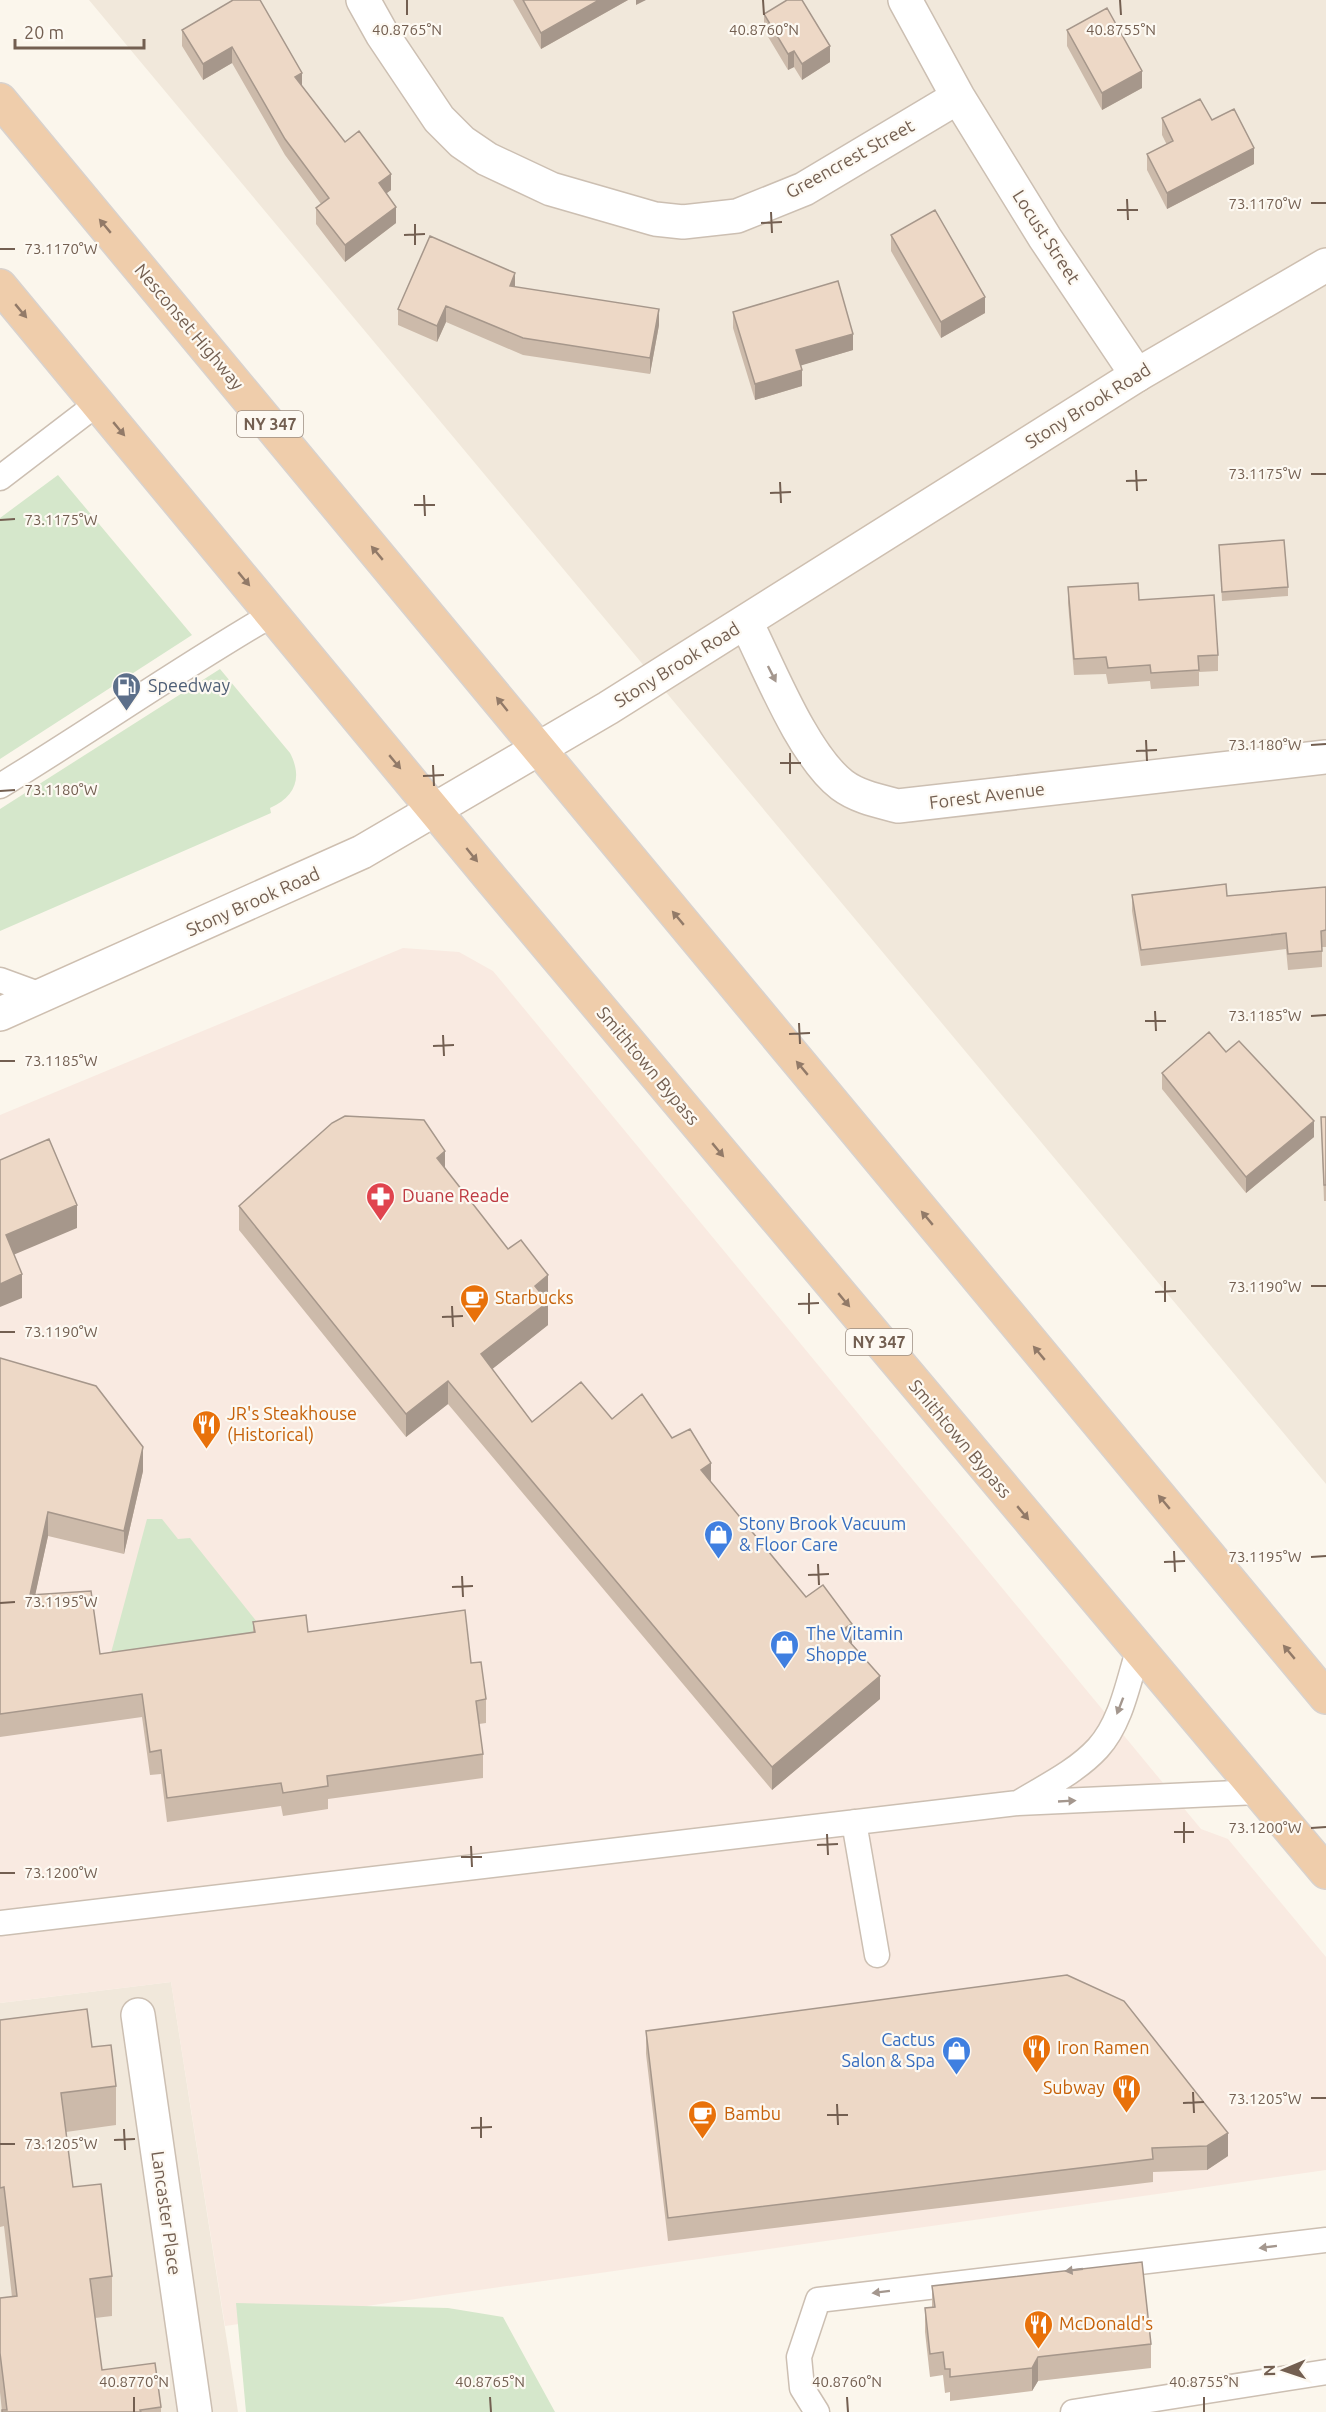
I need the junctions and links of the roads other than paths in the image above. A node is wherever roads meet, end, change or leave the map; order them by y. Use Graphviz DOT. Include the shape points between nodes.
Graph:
graph roads {
  1 [pos="363,0"];
  2 [pos="904,0"];
  3 [pos="958,97"];
  4 [pos="0,100"];
  5 [pos="1326,265"];
  6 [pos="0,286"];
  7 [pos="1137,375"];
  8 [pos="98,403"];
  9 [pos="0,478"];
  10 [pos="273,614"];
  11 [pos="746,622"];
  12 [pos="538,749"];
  13 [pos="1326,757"];
  14 [pos="0,786"];
  15 [pos="435,810"];
  16 [pos="0,980"];
  17 [pos="41,996"];
  18 [pos="0,1014"];
  19 [pos="1138,1651"];
  20 [pos="1326,1697"];
  21 [pos="1258,1792"];
  22 [pos="1017,1803"];
  23 [pos="854,1822"];
  24 [pos="1326,1872"];
  25 [pos="0,1923"];
  26 [pos="877,1955"];
  27 [pos="138,2015"];
  28 [pos="1326,2240"];
  29 [pos="1326,2372"];
  30 [pos="195,2412"];
  31 [pos="818,2412"];
  32 [pos="1073,2412"];
  1 -- 3 [label="street, Greencrest Street" via="440,119 462,142 487,159 551,189 655,219 683,222 737,216 804,189"];
  2 -- 3 [label="street, Locust Street"];
  3 -- 7 [label="street, Locust Street" via="1045,238"];
  12 -- 4 [label="highway, Nesconset Highway / NY 347, one-way"];
  5 -- 7 [label="street, Stony Brook Road"];
  6 -- 8 [label="highway, NY 347, one-way"];
  7 -- 11 [label="street, Stony Brook Road"];
  8 -- 9 [label="lane"];
  8 -- 10 [label="highway, NY 347, one-way"];
  10 -- 14 [label="lane"];
  10 -- 15 [label="highway, NY 347, one-way"];
  11 -- 12 [label="street, Stony Brook Road"];
  11 -- 13 [label="street, Forest Avenue, one-way" via="823,768 844,786 870,799 898,806"];
  12 -- 15 [label="street, Stony Brook Road"];
  20 -- 12 [label="highway, NY 347, one-way"];
  15 -- 17 [label="street, Stony Brook Road" via="342,863"];
  15 -- 19 [label="highway, Smithtown Bypass / NY 347, one-way"];
  16 -- 17 [label="lane"];
  17 -- 18 [label="street, Stony Brook Road"];
  19 -- 21 [label="highway, Smithtown Bypass / NY 347"];
  19 -- 22 [label="lane, one-way" via="1121,1707 1098,1748 1071,1770"];
  22 -- 21 [label="lane, one-way"];
  21 -- 24 [label="highway, Smithtown Bypass / NY 347"];
  22 -- 23 [label="lane"];
  23 -- 25 [label="lane"];
  23 -- 26 [label="lane"];
  27 -- 30 [label="street, Lancaster Place"];
  28 -- 31 [label="lane, one-way" via="818,2300 799,2357 802,2388"];
  29 -- 32 [label="lane"];
}
